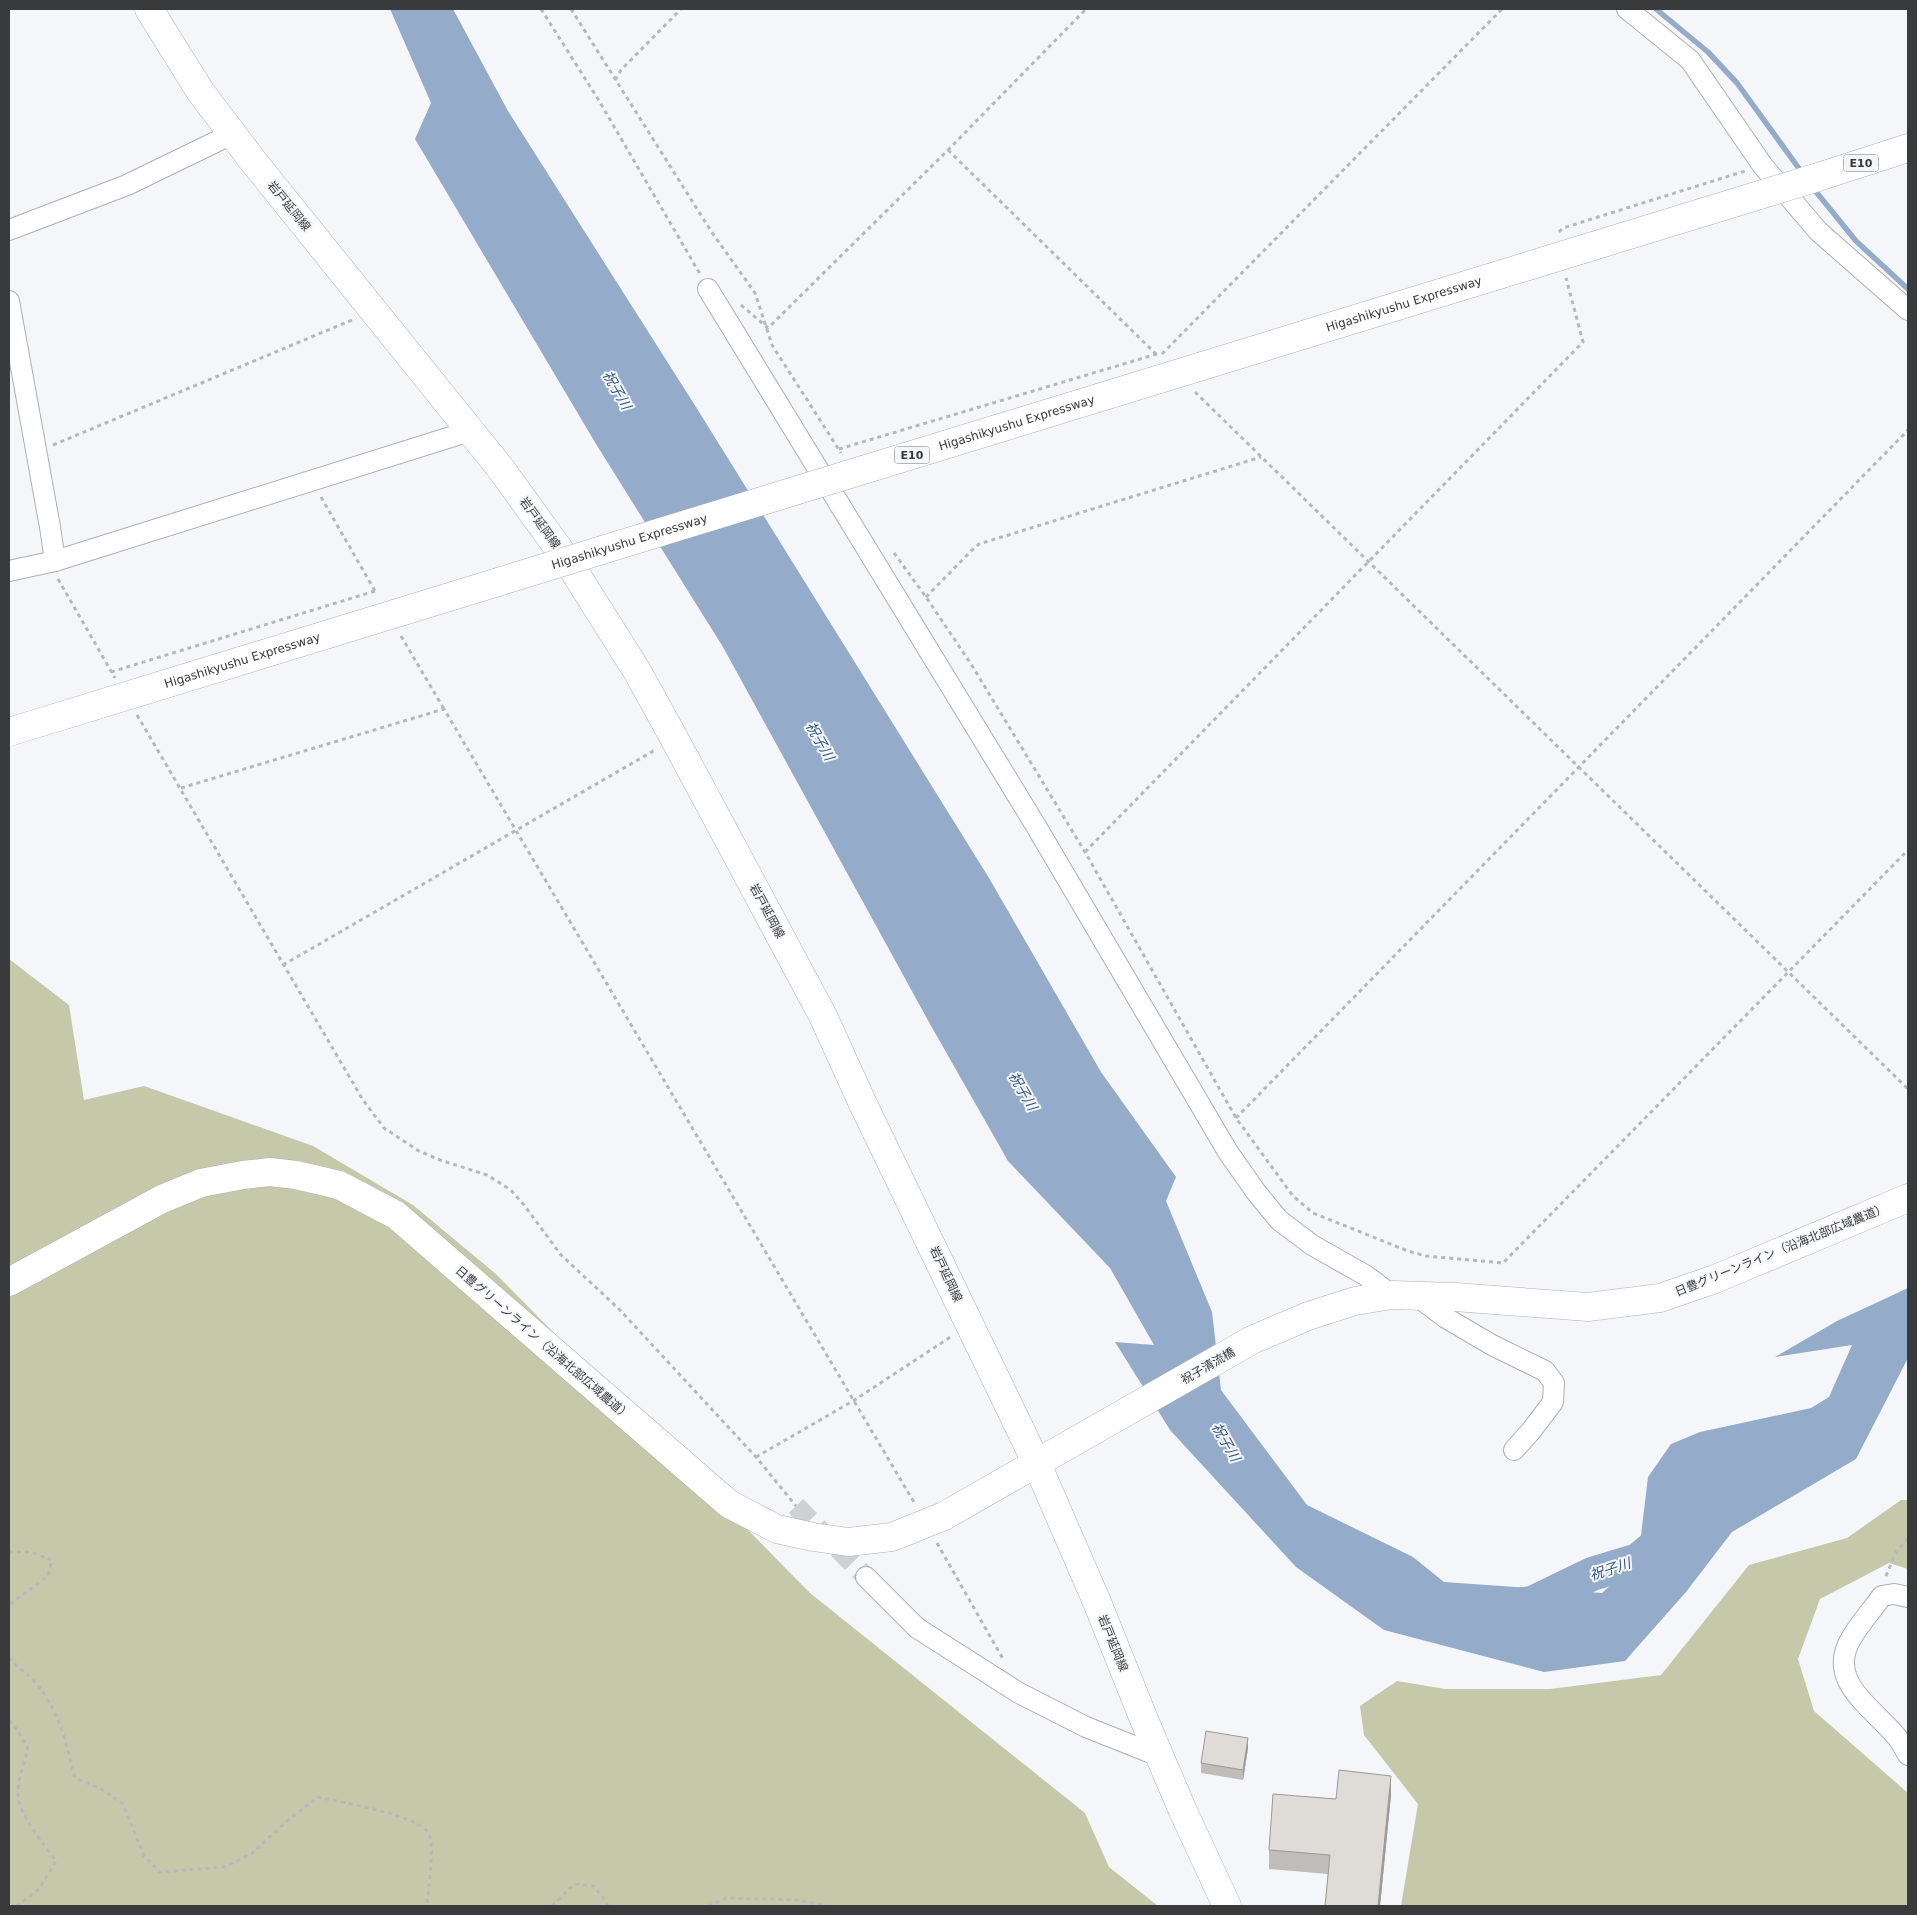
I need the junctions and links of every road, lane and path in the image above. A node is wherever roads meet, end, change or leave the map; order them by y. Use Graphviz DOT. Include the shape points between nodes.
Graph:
graph roads {
  1 [pos="149,9"];
  2 [pos="541,9"];
  3 [pos="571,9"];
  4 [pos="681,9"];
  5 [pos="1086,9"];
  6 [pos="1502,9"];
  7 [pos="1627,9"];
  8 [pos="615,80"];
  9 [pos="232,134"];
  10 [pos="1908,148"];
  11 [pos="1763,166"];
  12 [pos="9,230"];
  13 [pos="1554,236"];
  14 [pos="1565,275"];
  15 [pos="708,289"];
  16 [pos="9,301"];
  17 [pos="1908,310"];
  18 [pos="373,311"];
  19 [pos="768,328"];
  20 [pos="1908,430"];
  21 [pos="470,431"];
  22 [pos="839,449"];
  23 [pos="36,452"];
  24 [pos="1261,457"];
  25 [pos="843,458"];
  26 [pos="892,551"];
  27 [pos="1368,561"];
  28 [pos="52,562"];
  29 [pos="9,570"];
  30 [pos="375,591"];
  31 [pos="926,597"];
  32 [pos="111,672"];
  33 [pos="116,680"];
  34 [pos="136,714"];
  35 [pos="9,732"];
  36 [pos="674,738"];
  37 [pos="1578,767"];
  38 [pos="181,788"];
  39 [pos="516,829"];
  40 [pos="1908,850"];
  41 [pos="1085,852"];
  42 [pos="284,965"];
  43 [pos="1788,973"];
  44 [pos="1908,1088"];
  45 [pos="1236,1118"];
  46 [pos="1908,1198"];
  47 [pos="9,1282"];
  48 [pos="1403,1295"];
  49 [pos="1355,1301"];
  50 [pos="969,1325"];
  51 [pos="853,1401"];
  52 [pos="1068,1446"];
  53 [pos="1514,1450"];
  54 [pos="756,1458"];
  55 [pos="1037,1464"];
  56 [pos="796,1506"];
  57 [pos="918,1509"];
  58 [pos="934,1538"];
  59 [pos="1908,1538"];
  60 [pos="9,1552"];
  61 [pos="866,1577"];
  62 [pos="1882,1596"];
  63 [pos="1908,1597"];
  64 [pos="9,1605"];
  65 [pos="9,1658"];
  66 [pos="1012,1688"];
  67 [pos="9,1720"];
  68 [pos="1908,1755"];
  69 [pos="1159,1756"];
  70 [pos="17,1906"];
  71 [pos="427,1906"];
  72 [pos="552,1906"];
  73 [pos="608,1906"];
  74 [pos="708,1906"];
  75 [pos="828,1906"];
  76 [pos="1228,1906"];
  1 -- 9 [label="main road, 岩戸延岡線" via="200,91"];
  2 -- 15 [label="path" via="598,99"];
  3 -- 8 [label="path"];
  4 -- 8 [label="path"];
  5 -- 19 [label="path"];
  6 -- 22 [label="path" via="1158,355"];
  7 -- 11 [label="street" via="1690,60"];
  8 -- 19 [label="path" via="711,231 755,293"];
  9 -- 12 [label="street" via="127,184"];
  9 -- 18 [label="main road, 岩戸延岡線"];
  10 -- 35 [label="main road, Higashikyushu Expressway / E10, bridge"];
  11 -- 13 [label="path" via="1563,228"];
  11 -- 17 [label="street" via="1818,231"];
  14 -- 27 [label="path" via="1583,342"];
  15 -- 19 [label="path" via="718,291 743,306"];
  15 -- 48 [label="street" via="1036,826 1228,1152 1279,1220 1312,1245"];
  16 -- 23 [label="street"];
  18 -- 21 [label="main road, 岩戸延岡線"];
  18 -- 23 [label="path"];
  19 -- 22 [label="path" via="772,345"];
  20 -- 37 [label="path"];
  21 -- 28 [label="street"];
  21 -- 36 [label="main road, 岩戸延岡線" via="569,563 637,671"];
  22 -- 25 [label="path"];
  23 -- 28 [label="street" via="50,527"];
  24 -- 31 [label="path" via="979,544"];
  26 -- 31 [label="path"];
  27 -- 37 [label="path"];
  27 -- 41 [label="path"];
  28 -- 29 [label="street"];
  28 -- 32 [label="path"];
  30 -- 32 [label="path"];
  31 -- 41 [label="path" via="971,664"];
  32 -- 33 [label="path"];
  34 -- 38 [label="path"];
  36 -- 39 [label="path"];
  36 -- 50 [label="main road, 岩戸延岡線" via="823,1016"];
  37 -- 43 [label="path"];
  37 -- 45 [label="path"];
  38 -- 39 [label="path" via="444,709"];
  38 -- 42 [label="path"];
  39 -- 42 [label="path"];
  39 -- 51 [label="path"];
  40 -- 43 [label="path"];
  41 -- 45 [label="path"];
  42 -- 54 [label="path" via="363,1100 384,1128 419,1151 488,1175 511,1190 562,1255 619,1309"];
  43 -- 44 [label="path"];
  43 -- 45 [label="path" via="1503,1263 1426,1256 1313,1213 1293,1196"];
  46 -- 48 [label="main road, 日豊グリーンライン（沿海北部広域農道）" via="1715,1279 1660,1298 1588,1307"];
  47 -- 55 [label="main road, 日豊グリーンライン（沿海北部広域農道）" via="162,1199 201,1183 270,1172 296,1175 340,1185 396,1215 728,1504 777,1529 848,1542 892,1537 944,1516"];
  48 -- 49 [label="main road, 日豊グリーンライン（沿海北部広域農道）"];
  48 -- 53 [label="street" via="1545,1371 1554,1383 1553,1402"];
  49 -- 52 [label="main road, 祝子清流橋" via="1308,1316 1252,1340"];
  50 -- 51 [label="path"];
  50 -- 55 [label="main road, 岩戸延岡線"];
  51 -- 54 [label="path"];
  51 -- 57 [label="path"];
  52 -- 55 [label="main road, 日豊グリーンライン（沿海北部広域農道）"];
  54 -- 56 [label="path"];
  55 -- 69 [label="main road, 岩戸延岡線"];
  58 -- 66 [label="path" via="1007,1666"];
  59 -- 62 [label="path" via="1896,1552"];
  60 -- 64 [label="path" via="31,1552 52,1560 48,1576"];
  61 -- 66 [label="street" via="917,1628"];
  62 -- 63 [label="street"];
  62 -- 68 [label="street" via="1849,1642 1844,1661 1846,1677 1850,1688 1897,1737"];
  65 -- 71 [label="path" via="38,1686 54,1711 63,1731 75,1778 100,1788 123,1804 144,1856 160,1872 224,1867 242,1859 318,1797 382,1810 422,1826 429,1833 432,1849"];
  66 -- 69 [label="street" via="1086,1727"];
  67 -- 70 [label="path" via="28,1749 18,1796 26,1820 56,1861 38,1890"];
  69 -- 76 [label="main road, 岩戸延岡線"];
  72 -- 73 [label="path" via="574,1884 593,1886"];
  74 -- 75 [label="path" via="726,1898 798,1900"];
}
